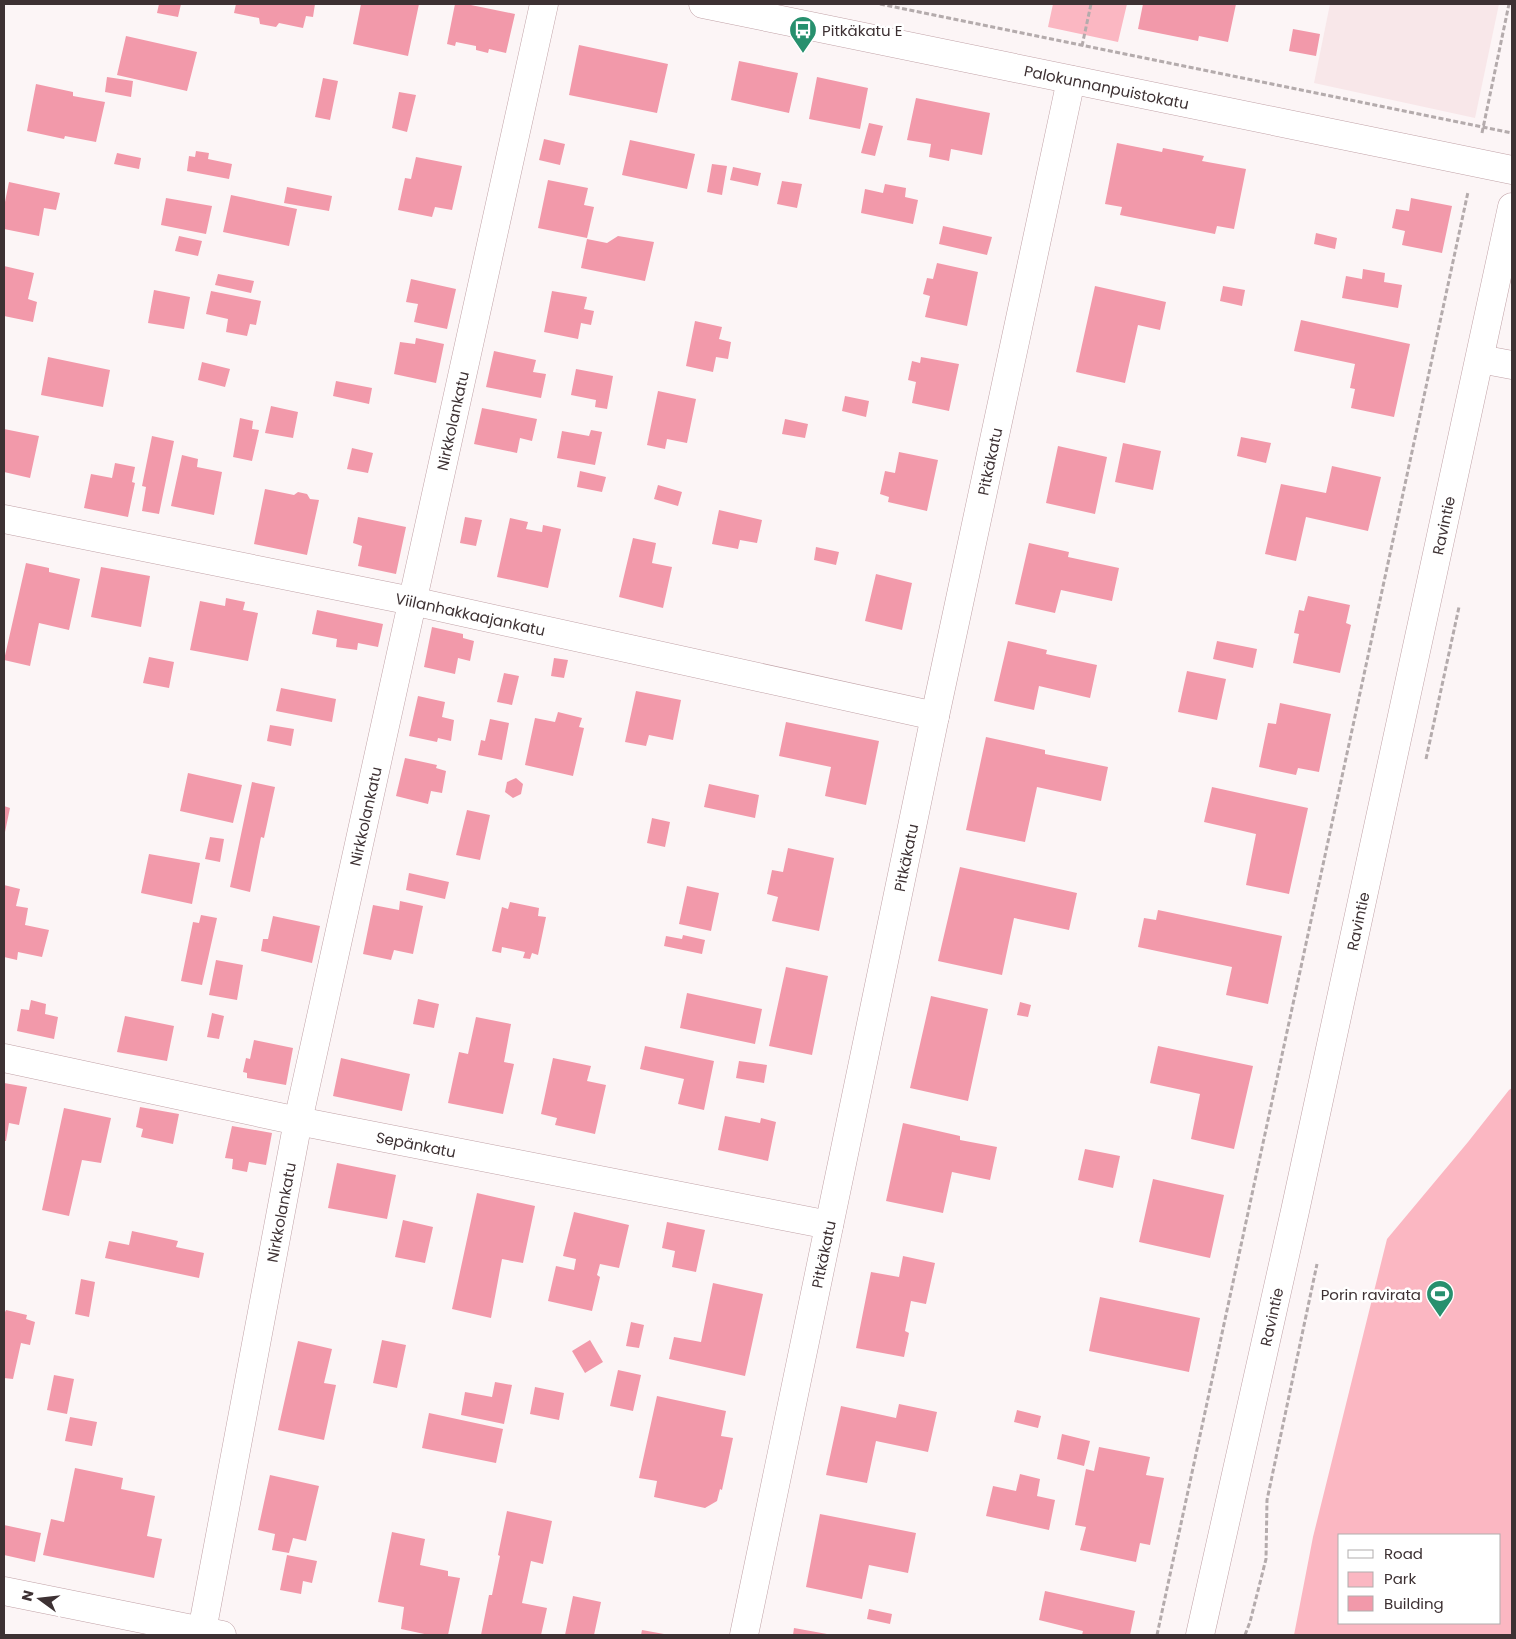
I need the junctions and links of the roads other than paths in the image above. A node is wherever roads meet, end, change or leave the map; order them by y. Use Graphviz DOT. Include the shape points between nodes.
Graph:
graph roads {
  1 [pos="544,4"];
  2 [pos="703,4"];
  3 [pos="1071,80"];
  4 [pos="1512,170"];
  5 [pos="1512,207"];
  6 [pos="1480,359"];
  7 [pos="1512,364"];
  8 [pos="4,519"];
  9 [pos="412,601"];
  10 [pos="935,716"];
  11 [pos="4,1058"];
  12 [pos="298,1121"];
  13 [pos="829,1225"];
  14 [pos="4,1592"];
  15 [pos="212,1633"];
  16 [pos="744,1635"];
  17 [pos="1200,1635"];
  1 -- 9 [label="street, Nirkkolankatu"];
  2 -- 3 [label="street, Palokunnanpuistokatu"];
  3 -- 4 [label="street, Palokunnanpuistokatu"];
  3 -- 10 [label="street, Pitkäkatu"];
  5 -- 6 [label="street, Ravintie"];
  6 -- 7 [label="street"];
  6 -- 17 [label="street, Ravintie"];
  8 -- 9 [label="street, Viilanhakkaajankatu"];
  9 -- 10 [label="street, Viilanhakkaajankatu"];
  9 -- 12 [label="street, Nirkkolankatu"];
  10 -- 13 [label="street, Pitkäkatu"];
  11 -- 12 [label="street, Sepänkatu"];
  12 -- 13 [label="street, Sepänkatu"];
  12 -- 15 [label="street, Nirkkolankatu"];
  13 -- 16 [label="street, Pitkäkatu"];
  14 -- 15 [label="street"];
}
